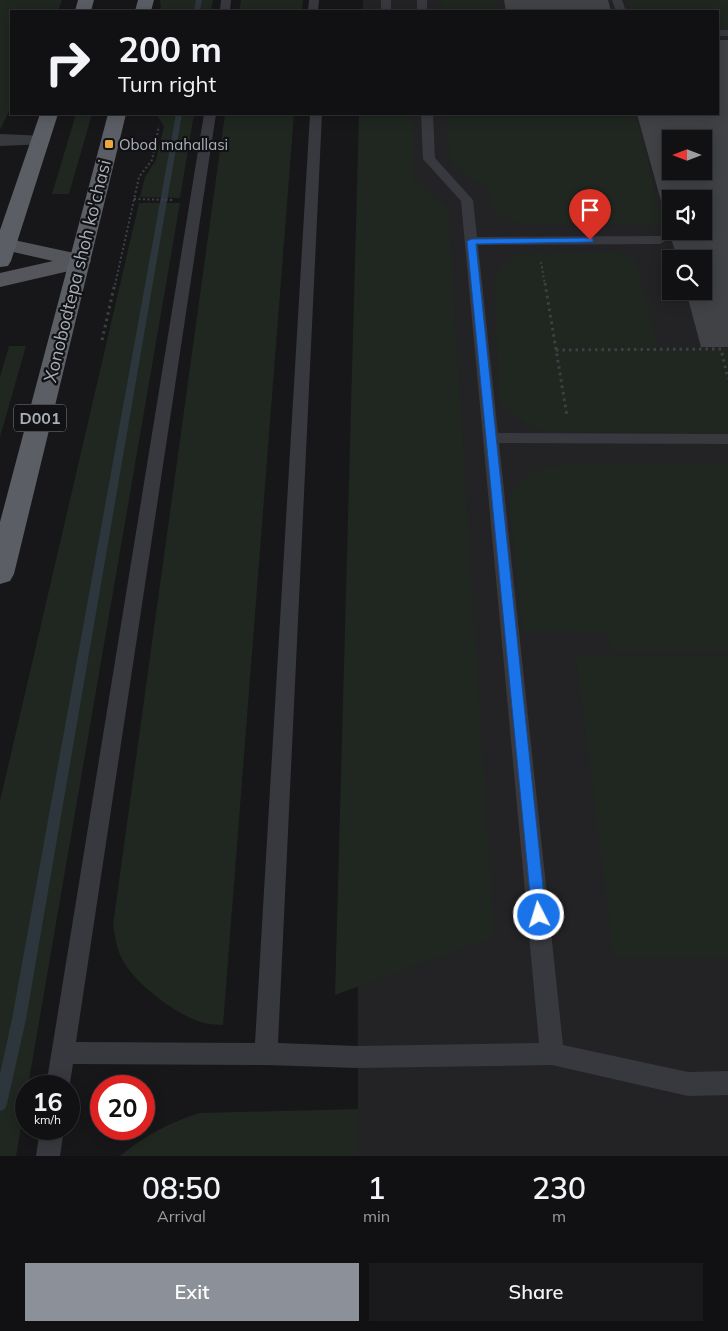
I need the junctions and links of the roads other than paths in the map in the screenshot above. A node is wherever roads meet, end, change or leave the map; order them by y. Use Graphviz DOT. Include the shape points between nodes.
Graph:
graph roads {
  1 [pos="49,115"];
  2 [pos="117,115"];
  3 [pos="210,115"];
  4 [pos="316,115"];
  5 [pos="427,115"];
  6 [pos="0,140"];
  7 [pos="40,140"];
  8 [pos="660,240"];
  9 [pos="472,241"];
  10 [pos="2,249"];
  11 [pos="80,261"];
  12 [pos="0,280"];
  13 [pos="492,438"];
  14 [pos="728,439"];
  15 [pos="0,574"];
  16 [pos="63,1053"];
  17 [pos="266,1054"];
  18 [pos="552,1054"];
  19 [pos="60,1075"];
  20 [pos="728,1083"];
  21 [pos="50,1140"];
  22 [pos="48,1156"];
  1 -- 7 [label="highway"];
  2 -- 11 [label="highway, Xonobodtepa shoh ko'chasi / D001"];
  3 -- 16 [label="lane"];
  4 -- 17 [label="lane"];
  5 -- 9 [label="lane" via="429,159 467,200"];
  6 -- 7 [label="street"];
  7 -- 10 [label="highway"];
  8 -- 9 [label="lane"];
  9 -- 13 [label="lane"];
  10 -- 11 [label="main road"];
  11 -- 12 [label="main road"];
  11 -- 15 [label="highway, Xonobodtepa shoh ko'chasi / D001"];
  13 -- 14 [label="lane"];
  13 -- 18 [label="lane"];
  16 -- 17 [label="lane"];
  16 -- 19 [label="lane"];
  17 -- 18 [label="lane" via="357,1057"];
  18 -- 20 [label="lane" via="688,1084"];
  21 -- 22 [label="lane"];
}
